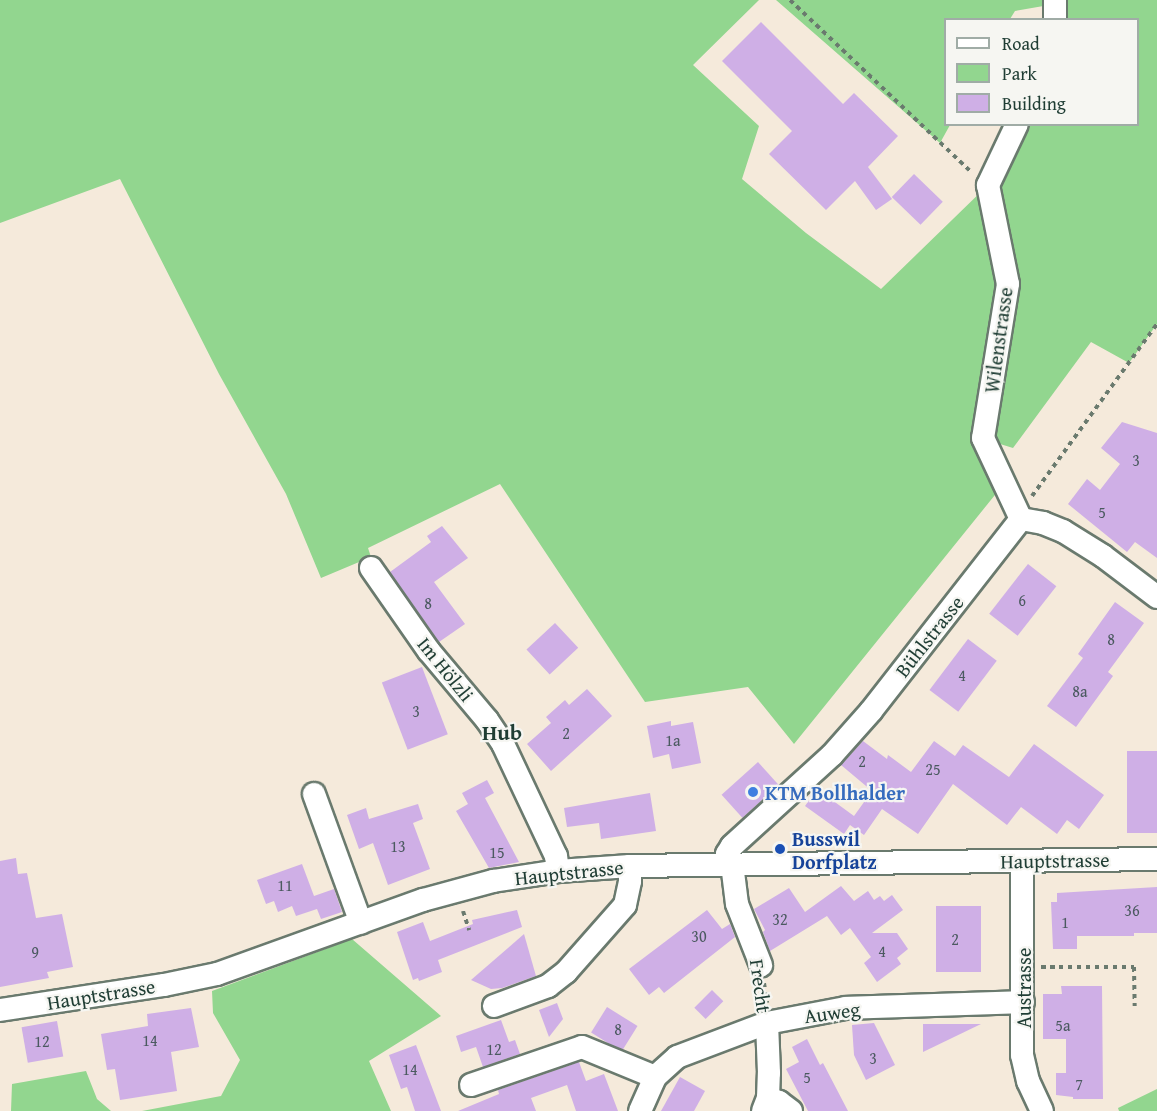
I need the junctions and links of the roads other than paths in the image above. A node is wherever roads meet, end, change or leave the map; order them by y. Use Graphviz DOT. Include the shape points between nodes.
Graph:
graph roads {
  1 [pos="1055,0"];
  2 [pos="1055,18"];
  3 [pos="1016,126"];
  4 [pos="1021,519"];
  5 [pos="371,568"];
  6 [pos="1157,597"];
  7 [pos="314,794"];
  8 [pos="1157,859"];
  9 [pos="1022,861"];
  10 [pos="730,864"];
  11 [pos="630,866"];
  12 [pos="558,871"];
  13 [pos="361,923"];
  14 [pos="761,965"];
  15 [pos="1023,1002"];
  16 [pos="494,1006"];
  17 [pos="0,1010"];
  18 [pos="766,1023"];
  19 [pos="655,1077"];
  20 [pos="471,1085"];
  21 [pos="766,1104"];
  22 [pos="640,1111"];
  23 [pos="791,1111"];
  24 [pos="1042,1111"];
  1 -- 2 [label="street"];
  3 -- 4 [label="street, Wilenstrasse" via="988,185 1008,284 983,438"];
  4 -- 6 [label="street" via="1063,531"];
  4 -- 10 [label="street, Bühlstrasse" via="871,711 831,755 732,846 727,854"];
  5 -- 12 [label="street, Im Hölzli" via="429,651 503,744 556,856"];
  7 -- 13 [label="street"];
  8 -- 9 [label="street, Hauptstrasse"];
  9 -- 10 [label="street, Hauptstrasse"];
  9 -- 15 [label="street, Austrasse"];
  10 -- 11 [label="street, Hauptstrasse"];
  10 -- 14 [label="street, Frecht" via="736,904"];
  11 -- 12 [label="street, Hauptstrasse"];
  11 -- 16 [label="street" via="625,905 566,972 548,986"];
  12 -- 13 [label="street, Hauptstrasse" via="457,890"];
  13 -- 17 [label="street, Hauptstrasse" via="217,974"];
  15 -- 18 [label="street, Auweg" via="846,1008"];
  15 -- 24 [label="street, Austrasse" via="1023,1067"];
  18 -- 19 [label="street, Auweg" via="677,1057"];
  18 -- 21 [label="street, Frecht"];
  19 -- 20 [label="street" via="582,1047"];
  19 -- 22 [label="street, Auweg"];
  21 -- 23 [label="street" via="779,1101"];
}
